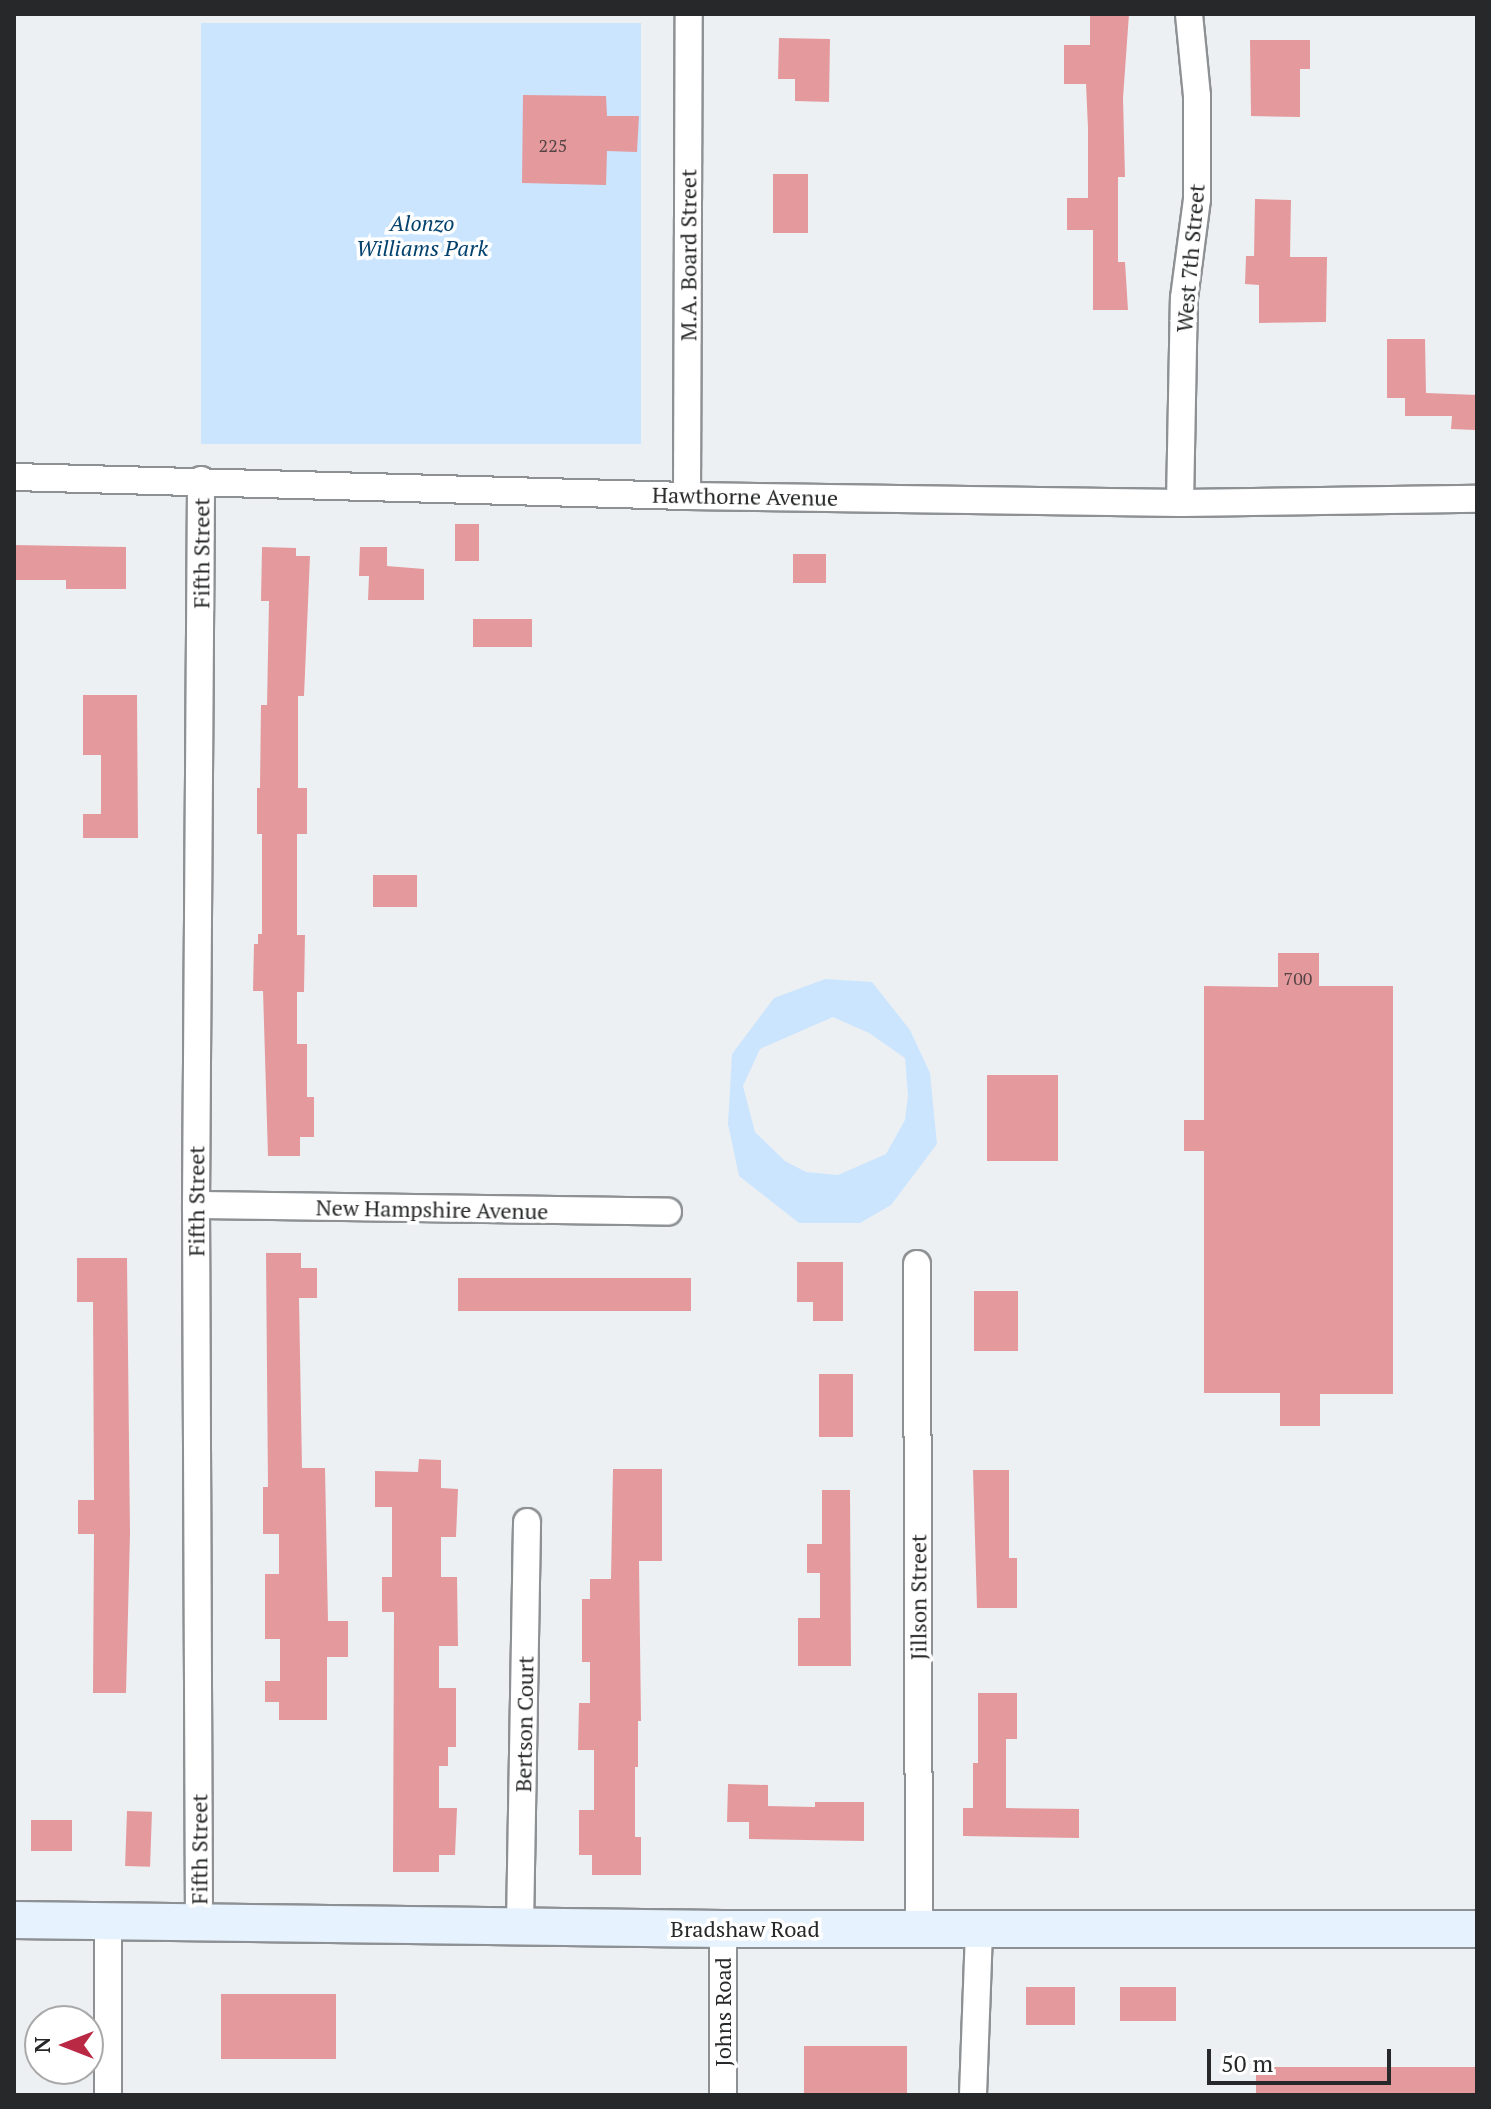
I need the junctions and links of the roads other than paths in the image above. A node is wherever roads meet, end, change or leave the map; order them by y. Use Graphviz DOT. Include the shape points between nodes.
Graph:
graph roads {
  1 [pos="689,14"];
  2 [pos="1189,14"];
  3 [pos="14,477"];
  4 [pos="201,480"];
  5 [pos="687,496"];
  6 [pos="1477,499"];
  7 [pos="1180,503"];
  8 [pos="196,1205"];
  9 [pos="668,1212"];
  10 [pos="917,1264"];
  11 [pos="527,1522"];
  12 [pos="14,1920"];
  13 [pos="108,1920"];
  14 [pos="199,1921"];
  15 [pos="520,1926"];
  16 [pos="723,1929"];
  17 [pos="919,1929"];
  18 [pos="979,1929"];
  19 [pos="1477,1929"];
  20 [pos="975,2093"];
  21 [pos="108,2095"];
  22 [pos="723,2095"];
  1 -- 5 [label="street, M.A. Board Street"];
  2 -- 7 [label="street, West 7th Street" via="1197,96 1197,199 1184,298"];
  3 -- 4 [label="street, Hawthorne Avenue"];
  4 -- 5 [label="street, Hawthorne Avenue"];
  4 -- 8 [label="street, Fifth Street"];
  5 -- 7 [label="street, Hawthorne Avenue"];
  6 -- 7 [label="street, Hawthorne Avenue"];
  8 -- 9 [label="street, New Hampshire Avenue"];
  8 -- 14 [label="street, Fifth Street"];
  10 -- 17 [label="street, Jillson Street"];
  11 -- 15 [label="street, Bertson Court"];
  12 -- 13 [label="street, Bradshaw Road"];
  13 -- 14 [label="street, Bradshaw Road"];
  13 -- 21 [label="street"];
  14 -- 15 [label="street, Bradshaw Road"];
  15 -- 16 [label="street, Bradshaw Road"];
  16 -- 17 [label="street, Bradshaw Road"];
  16 -- 22 [label="street, Johns Road"];
  17 -- 18 [label="street, Bradshaw Road"];
  18 -- 19 [label="street, Bradshaw Road"];
  18 -- 20 [label="street"];
}
